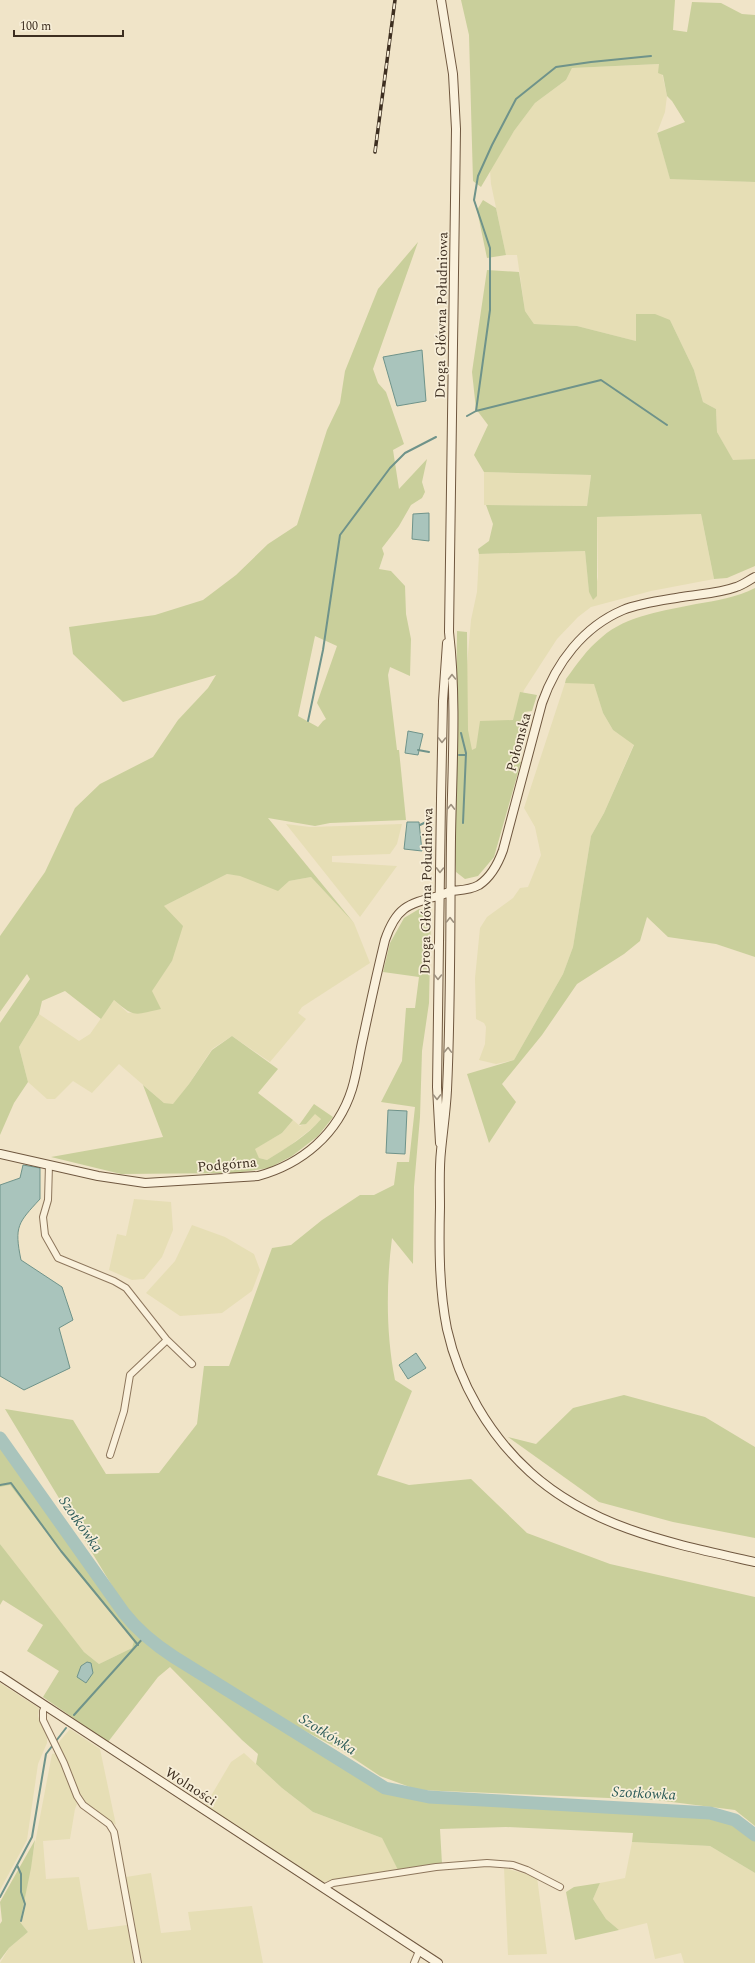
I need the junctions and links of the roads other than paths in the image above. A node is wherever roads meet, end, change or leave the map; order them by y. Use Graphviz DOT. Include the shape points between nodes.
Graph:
graph roads {
  1 [pos="441,0"];
  2 [pos="755,577"];
  3 [pos="449,632"];
  4 [pos="450,892"];
  5 [pos="440,896"];
  6 [pos="376,978"];
  7 [pos="441,1151"];
  8 [pos="0,1154"];
  9 [pos="50,1165"];
  10 [pos="167,1340"];
  11 [pos="192,1364"];
  12 [pos="110,1456"];
  13 [pos="755,1562"];
  14 [pos="0,1676"];
  15 [pos="44,1711"];
  16 [pos="560,1887"];
  17 [pos="323,1888"];
  18 [pos="419,1951"];
  19 [pos="138,1963"];
  20 [pos="414,1963"];
  21 [pos="438,1963"];
  1 -- 3 [label="main road, Droga Główna Południowa" via="453,74 456,129"];
  2 -- 4 [label="main road, Połomska" via="736,587 624,609 603,621 564,657 549,685 536,722 503,850 495,868 479,885"];
  4 -- 3 [label="main road, Droga Główna Południowa, one-way" via="453,708"];
  3 -- 5 [label="main road, Droga Główna Południowa, one-way" via="442,701"];
  4 -- 5 [label="main road, Połomska"];
  7 -- 4 [label="main road, Droga Główna Południowa, one-way" via="447,1089"];
  5 -- 6 [label="main road, Połomska" via="417,901 406,906 398,914 388,932"];
  5 -- 7 [label="main road, Droga Główna Południowa, one-way" via="437,1087"];
  6 -- 9 [label="main road, Podgórna" via="352,1089 346,1104 330,1132 301,1157 258,1176 145,1183"];
  7 -- 13 [label="main road, Droga Główna Południowa" via="440,1266 447,1330 466,1385 500,1439 527,1470 550,1489 598,1518 657,1539"];
  8 -- 9 [label="main road, Podgórna"];
  9 -- 10 [label="street" via="48,1200 43,1217 45,1235 58,1258 126,1288"];
  10 -- 11 [label="street"];
  10 -- 12 [label="street" via="130,1375 124,1411"];
  14 -- 15 [label="main road, Wolności"];
  15 -- 17 [label="main road, Wolności"];
  15 -- 19 [label="street" via="52,1740 79,1801 109,1824 114,1832"];
  16 -- 17 [label="street" via="513,1865 487,1863 429,1868 333,1883"];
  17 -- 18 [label="main road, Wolności"];
  18 -- 20 [label="street"];
  18 -- 21 [label="main road, Wolności"];
}
